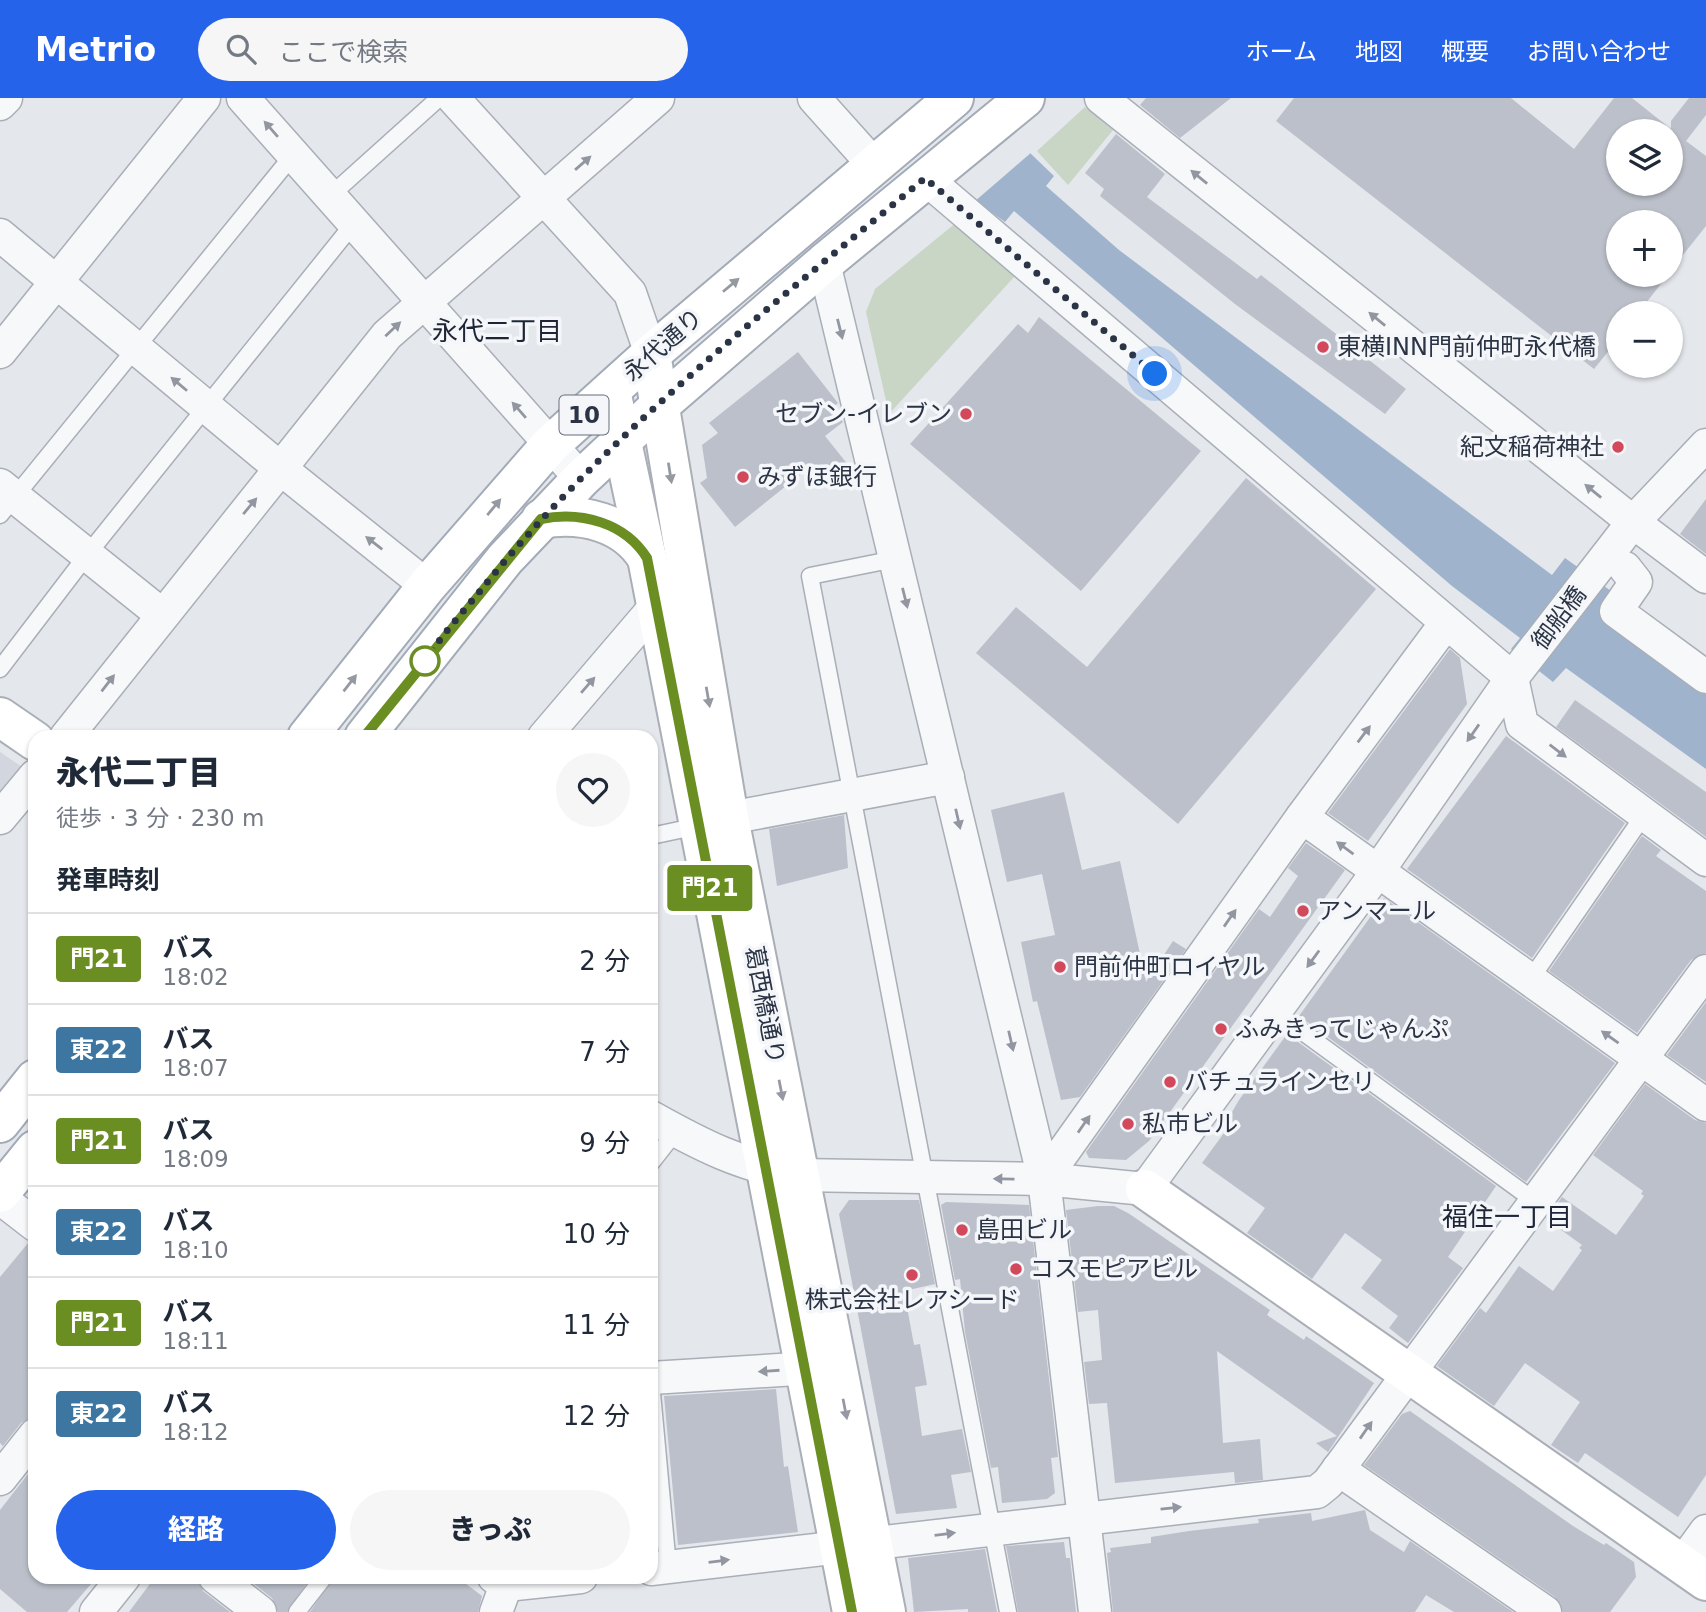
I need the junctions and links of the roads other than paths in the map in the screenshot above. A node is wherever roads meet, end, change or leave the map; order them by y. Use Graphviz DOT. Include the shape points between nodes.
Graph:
graph roads {
  1 [pos="6,98"];
  2 [pos="204,98"];
  3 [pos="243,98"];
  4 [pos="439,98"];
  5 [pos="453,98"];
  6 [pos="658,98"];
  7 [pos="814,98"];
  8 [pos="954,98"];
  9 [pos="1101,98"];
  10 [pos="1020,102"];
  11 [pos="0,104"];
  12 [pos="293,155"];
  13 [pos="874,165"];
  14 [pos="933,173"];
  15 [pos="330,197"];
  16 [pos="543,197"];
  17 [pos="354,223"];
  18 [pos="0,235"];
  19 [pos="824,263"];
  20 [pos="56,281"];
  21 [pos="423,302"];
  22 [pos="137,348"];
  23 [pos="0,352"];
  24 [pos="651,354"];
  25 [pos="611,391"];
  26 [pos="659,406"];
  27 [pos="208,408"];
  28 [pos="622,441"];
  29 [pos="551,445"];
  30 [pos="1706,446"];
  31 [pos="281,469"];
  32 [pos="581,479"];
  33 [pos="5,499"];
  34 [pos="541,519"];
  35 [pos="1633,522"];
  36 [pos="87,555"];
  37 [pos="647,558"];
  38 [pos="895,559"];
  39 [pos="1625,568"];
  40 [pos="1706,577"];
  41 [pos="428,586"];
  42 [pos="655,607"];
  43 [pos="161,614"];
  44 [pos="1446,623"];
  45 [pos="0,669"];
  46 [pos="1520,670"];
  47 [pos="1706,677"];
  48 [pos="0,717"];
  49 [pos="71,730"];
  50 [pos="313,730"];
  51 [pos="370,730"];
  52 [pos="550,730"];
  53 [pos="28,736"];
  54 [pos="948,777"];
  55 [pos="28,784"];
  56 [pos="852,794"];
  57 [pos="1644,815"];
  58 [pos="1302,817"];
  59 [pos="0,818"];
  60 [pos="714,822"];
  61 [pos="658,834"];
  62 [pos="1706,860"];
  63 [pos="1378,871"];
  64 [pos="1706,971"];
  65 [pos="1530,980"];
  66 [pos="1274,1012"];
  67 [pos="1642,1059"];
  68 [pos="28,1088"];
  69 [pos="1706,1105"];
  70 [pos="0,1123"];
  71 [pos="664,1124"];
  72 [pos="658,1142"];
  73 [pos="28,1159"];
  74 [pos="781,1172"];
  75 [pos="927,1178"];
  76 [pos="1044,1179"];
  77 [pos="1145,1189"];
  78 [pos="0,1196"];
  79 [pos="1536,1202"];
  80 [pos="28,1219"];
  81 [pos="820,1368"];
  82 [pos="1406,1373"];
  83 [pos="658,1380"];
  84 [pos="28,1444"];
  85 [pos="1338,1469"];
  86 [pos="0,1479"];
  87 [pos="1086,1517"];
  88 [pos="658,1526"];
  89 [pos="992,1528"];
  90 [pos="1706,1531"];
  91 [pos="854,1545"];
  92 [pos="660,1568"];
  93 [pos="1694,1573"];
  94 [pos="118,1584"];
  95 [pos="224,1584"];
  96 [pos="319,1584"];
  97 [pos="530,1584"];
  98 [pos="501,1588"];
  99 [pos="96,1612"];
  100 [pos="260,1612"];
  101 [pos="297,1612"];
  102 [pos="852,1612"];
  103 [pos="886,1612"];
  104 [pos="1008,1612"];
  105 [pos="1095,1612"];
  106 [pos="1545,1612"];
  1 -- 11 [label="street"];
  2 -- 20 [label="street"];
  12 -- 3 [label="street, one-way"];
  4 -- 15 [label="lane"];
  5 -- 16 [label="street"];
  16 -- 6 [label="street, one-way"];
  7 -- 13 [label="street"];
  8 -- 13 [label="main road, 永代通り / 10"];
  35 -- 9 [label="street, one-way"];
  10 -- 14 [label="main road, 10"];
  12 -- 15 [label="street"];
  12 -- 22 [label="lane"];
  24 -- 13 [label="main road, 永代通り / 10, one-way"];
  14 -- 19 [label="main road, 永代通り / 10"];
  14 -- 44 [label="street"];
  15 -- 17 [label="street"];
  16 -- 21 [label="street"];
  16 -- 24 [label="street" via="630,293"];
  17 -- 21 [label="street"];
  17 -- 27 [label="lane"];
  18 -- 20 [label="street"];
  19 -- 26 [label="main road, 永代通り / 10"];
  19 -- 38 [label="street, one-way"];
  20 -- 22 [label="street"];
  20 -- 23 [label="street"];
  29 -- 21 [label="street, one-way"];
  31 -- 21 [label="street, one-way" via="387,335"];
  27 -- 22 [label="street, one-way"];
  22 -- 33 [label="lane"];
  24 -- 25 [label="main road, 永代通り / 10"];
  24 -- 26 [label="main road, 葛西橋通り"];
  25 -- 28 [label="main road, 葛西橋通り"];
  25 -- 29 [label="main road, 永代通り / 10"];
  26 -- 28 [label="main road, 永代通り / 10"];
  26 -- 60 [label="main road, 葛西橋通り, one-way"];
  27 -- 31 [label="street"];
  27 -- 36 [label="lane"];
  28 -- 32 [label="main road, 永代通り / 10"];
  28 -- 37 [label="main road, 葛西橋通り"];
  29 -- 32 [label="street"];
  41 -- 29 [label="main road, 永代通り / 10, one-way"];
  30 -- 35 [label="street, 御船橋"];
  41 -- 31 [label="street, one-way"];
  43 -- 31 [label="street, one-way"];
  32 -- 34 [label="main road, 永代通り / 10"];
  33 -- 36 [label="street"];
  34 -- 37 [label="main road" via="566,517 612,526 637,542"];
  34 -- 51 [label="main road, 永代通り / 10"];
  35 -- 40 [label="street"];
  35 -- 46 [label="street, 御船橋"];
  36 -- 43 [label="street"];
  36 -- 45 [label="lane"];
  37 -- 42 [label="main road, 葛西橋通り"];
  38 -- 54 [label="street, one-way"];
  38 -- 56 [label="lane" via="810,576"];
  39 -- 47 [label="street" via="1636,582 1616,611"];
  50 -- 41 [label="main road, 永代通り / 10, one-way"];
  52 -- 42 [label="street, one-way"];
  42 -- 60 [label="main road, 葛西橋通り"];
  49 -- 43 [label="street, one-way"];
  44 -- 46 [label="street"];
  58 -- 44 [label="street, one-way"];
  46 -- 57 [label="street, one-way" via="1522,724"];
  46 -- 63 [label="street, 御船橋, one-way"];
  48 -- 53 [label="main road"];
  54 -- 56 [label="street"];
  54 -- 76 [label="street, one-way"];
  55 -- 59 [label="street"];
  56 -- 60 [label="street"];
  56 -- 75 [label="lane"];
  57 -- 62 [label="street"];
  57 -- 65 [label="lane"];
  63 -- 58 [label="street, one-way"];
  76 -- 58 [label="street, one-way"];
  60 -- 61 [label="lane"];
  60 -- 74 [label="main road, 葛西橋通り"];
  63 -- 65 [label="street"];
  63 -- 66 [label="street, 御船橋, one-way"];
  64 -- 67 [label="street"];
  67 -- 65 [label="street, one-way"];
  66 -- 77 [label="street, 御船橋"];
  66 -- 79 [label="lane"];
  67 -- 69 [label="street"];
  67 -- 79 [label="street"];
  68 -- 70 [label="main road"];
  71 -- 72 [label="lane"];
  71 -- 74 [label="street" via="725,1157"];
  73 -- 78 [label="main road"];
  74 -- 75 [label="street"];
  74 -- 81 [label="main road, 葛西橋通り"];
  76 -- 75 [label="street, one-way"];
  75 -- 89 [label="lane"];
  76 -- 77 [label="street"];
  76 -- 87 [label="street"];
  77 -- 82 [label="main road"];
  78 -- 80 [label="street"];
  79 -- 82 [label="street"];
  81 -- 83 [label="street, one-way"];
  81 -- 91 [label="main road, 葛西橋通り"];
  85 -- 82 [label="street, one-way"];
  82 -- 93 [label="main road"];
  84 -- 86 [label="street"];
  87 -- 85 [label="street, one-way" via="1303,1496 1317,1492"];
  85 -- 106 [label="street"];
  87 -- 89 [label="street"];
  87 -- 105 [label="street"];
  88 -- 92 [label="lane"];
  91 -- 89 [label="street, one-way"];
  89 -- 104 [label="lane"];
  90 -- 93 [label="street"];
  92 -- 91 [label="street, one-way"];
  91 -- 102 [label="main road, 葛西橋通り"];
  91 -- 103 [label="main road, 葛西橋通り"];
  94 -- 99 [label="street"];
  95 -- 100 [label="street"];
  96 -- 101 [label="lane"];
  97 -- 98 [label="street"];
}
